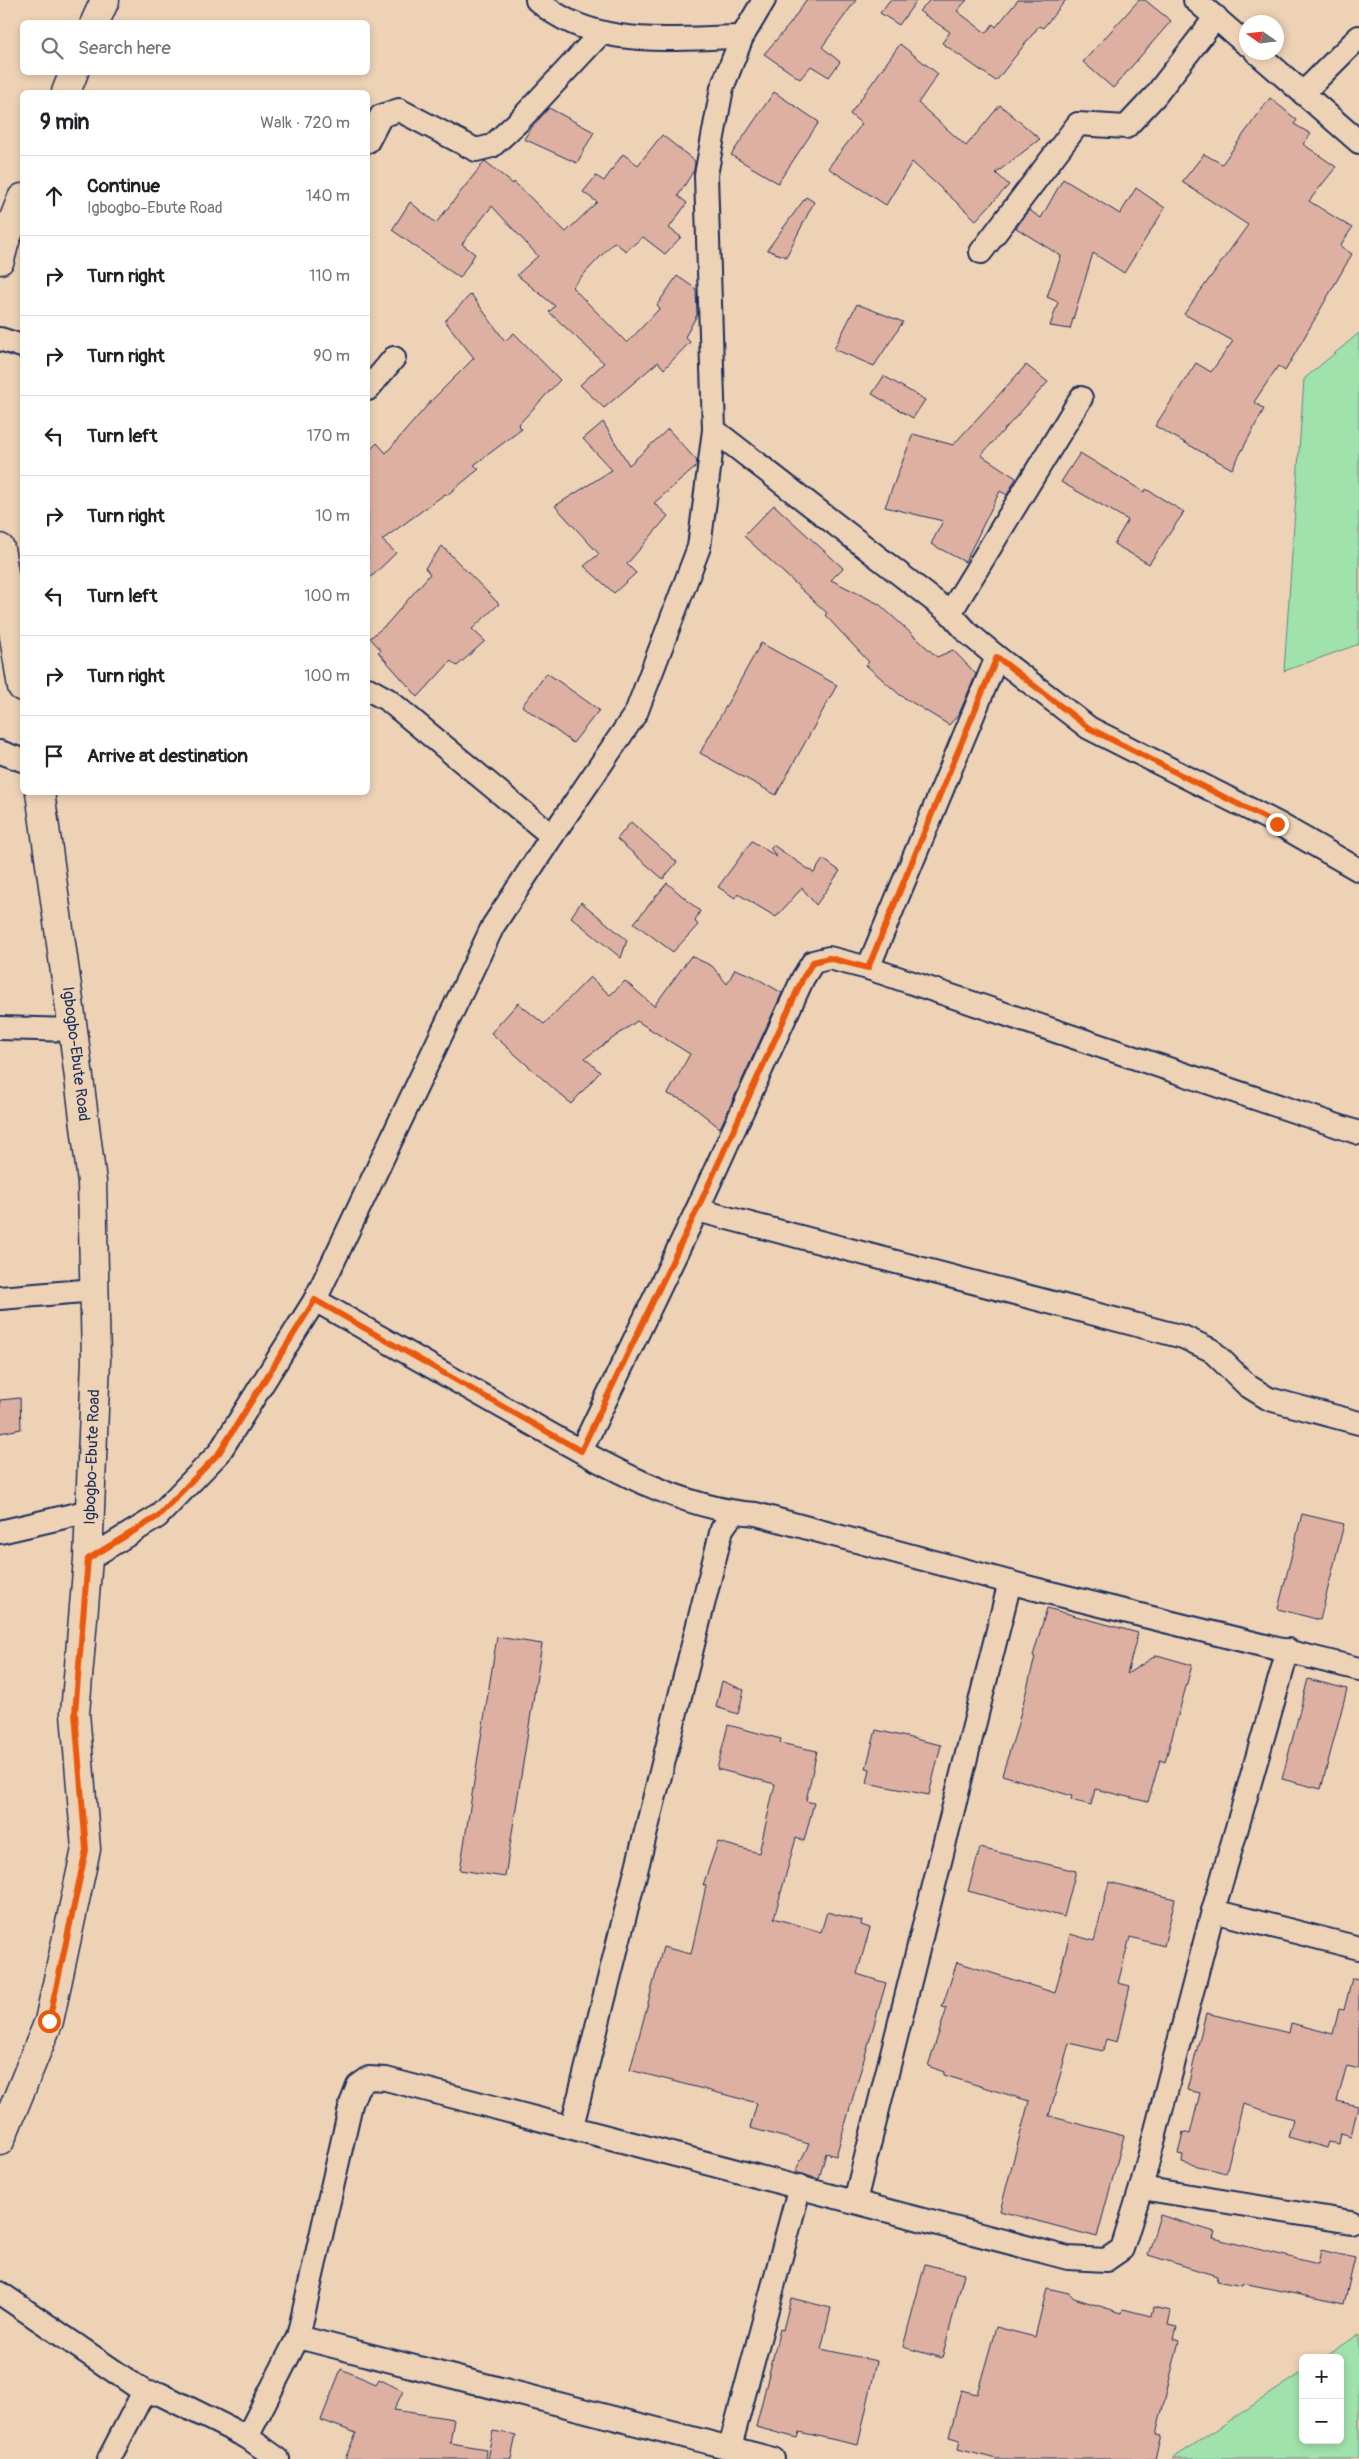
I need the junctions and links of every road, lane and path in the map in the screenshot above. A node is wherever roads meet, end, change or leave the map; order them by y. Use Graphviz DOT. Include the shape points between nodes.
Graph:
graph roads {
  1 [pos="105,0"];
  2 [pos="537,0"];
  3 [pos="764,0"];
  4 [pos="1195,0"];
  5 [pos="1216,17"];
  6 [pos="96,20"];
  7 [pos="600,33"];
  8 [pos="742,37"];
  9 [pos="1359,37"];
  10 [pos="1239,38"];
  11 [pos="1265,60"];
  12 [pos="73,75"];
  13 [pos="67,90"];
  14 [pos="1303,93"];
  15 [pos="370,137"];
  16 [pos="1359,142"];
  17 [pos="20,203"];
  18 [pos="981,252"];
  19 [pos="0,260"];
  20 [pos="0,338"];
  21 [pos="20,345"];
  22 [pos="394,358"];
  23 [pos="370,386"];
  24 [pos="1081,398"];
  25 [pos="714,430"];
  26 [pos="0,548"];
  27 [pos="16,607"];
  28 [pos="950,613"];
  29 [pos="997,657"];
  30 [pos="20,660"];
  31 [pos="370,690"];
  32 [pos="0,752"];
  33 [pos="20,759"];
  34 [pos="40,795"];
  35 [pos="552,836"];
  36 [pos="1359,870"];
  37 [pos="868,968"];
  38 [pos="0,1028"];
  39 [pos="74,1030"];
  40 [pos="1359,1133"];
  41 [pos="697,1210"];
  42 [pos="95,1290"];
  43 [pos="0,1298"];
  44 [pos="315,1300"];
  45 [pos="1359,1423"];
  46 [pos="581,1451"];
  47 [pos="90,1511"];
  48 [pos="734,1512"];
  49 [pos="0,1532"];
  50 [pos="88,1559"];
  51 [pos="1010,1582"];
  52 [pos="1288,1650"];
  53 [pos="1359,1669"];
  54 [pos="1213,1911"];
  55 [pos="1359,1948"];
  56 [pos="572,2126"];
  57 [pos="0,2141"];
  58 [pos="800,2186"];
  59 [pos="1141,2188"];
  60 [pos="855,2201"];
  61 [pos="1351,2222"];
  62 [pos="0,2293"];
  63 [pos="298,2338"];
  64 [pos="146,2393"];
  65 [pos="246,2437"];
  66 [pos="730,2447"];
  67 [pos="110,2459"];
  68 [pos="278,2459"];
  69 [pos="773,2459"];
  1 -- 6 [label="main road"];
  2 -- 7 [label="street" via="565,20"];
  3 -- 8 [label="street"];
  4 -- 5 [label="street"];
  5 -- 10 [label="street"];
  5 -- 18 [label="street" via="1155,96 1126,127 1078,124"];
  7 -- 8 [label="street" via="641,38"];
  7 -- 15 [label="street" via="492,146 476,150 400,110 381,116"];
  8 -- 25 [label="street" via="722,88 706,175"];
  9 -- 14 [label="street"];
  11 -- 14 [label="street"];
  12 -- 13 [label="main road"];
  14 -- 16 [label="street"];
  17 -- 19 [label="main road"];
  20 -- 21 [label="street"];
  22 -- 23 [label="street"];
  24 -- 28 [label="street"];
  25 -- 28 [label="street"];
  25 -- 35 [label="street" via="699,547 636,713"];
  26 -- 27 [label="main road"];
  27 -- 30 [label="main road"];
  28 -- 29 [label="street"];
  29 -- 36 [label="street" via="1089,728 1277,824"];
  29 -- 37 [label="street"];
  31 -- 35 [label="street" via="388,700"];
  32 -- 33 [label="street"];
  34 -- 39 [label="main road, Igbogbo-Ebute Road"];
  35 -- 44 [label="street" via="492,926"];
  37 -- 40 [label="street"];
  37 -- 41 [label="street" via="829,958 813,962"];
  38 -- 39 [label="street"];
  39 -- 42 [label="main road, Igbogbo-Ebute Road" via="92,1182"];
  41 -- 45 [label="street" via="1183,1337 1211,1350 1248,1386 1269,1399"];
  41 -- 46 [label="street"];
  42 -- 43 [label="street"];
  42 -- 47 [label="main road, Igbogbo-Ebute Road" via="96,1360"];
  44 -- 46 [label="street"];
  44 -- 50 [label="street" via="219,1453 157,1517"];
  46 -- 48 [label="street" via="656,1489"];
  47 -- 49 [label="street"];
  47 -- 50 [label="main road, Igbogbo-Ebute Road"];
  48 -- 51 [label="street" via="756,1514"];
  48 -- 56 [label="street" via="722,1529"];
  50 -- 57 [label="main road, Igbogbo-Ebute Road" via="75,1713 86,1850 49,2021"];
  51 -- 52 [label="street"];
  51 -- 60 [label="street"];
  52 -- 53 [label="street"];
  52 -- 54 [label="street"];
  54 -- 55 [label="street"];
  54 -- 59 [label="street"];
  56 -- 58 [label="street"];
  56 -- 63 [label="street" via="386,2079 369,2078 358,2086 351,2104"];
  58 -- 60 [label="street"];
  58 -- 66 [label="street"];
  59 -- 60 [label="street" via="1122,2249 1106,2260 1068,2258"];
  59 -- 61 [label="street"];
  62 -- 64 [label="street"];
  63 -- 65 [label="street"];
  63 -- 66 [label="street"];
  64 -- 65 [label="street" via="160,2394"];
  64 -- 67 [label="street"];
  65 -- 68 [label="street"];
  66 -- 69 [label="street"];
}
